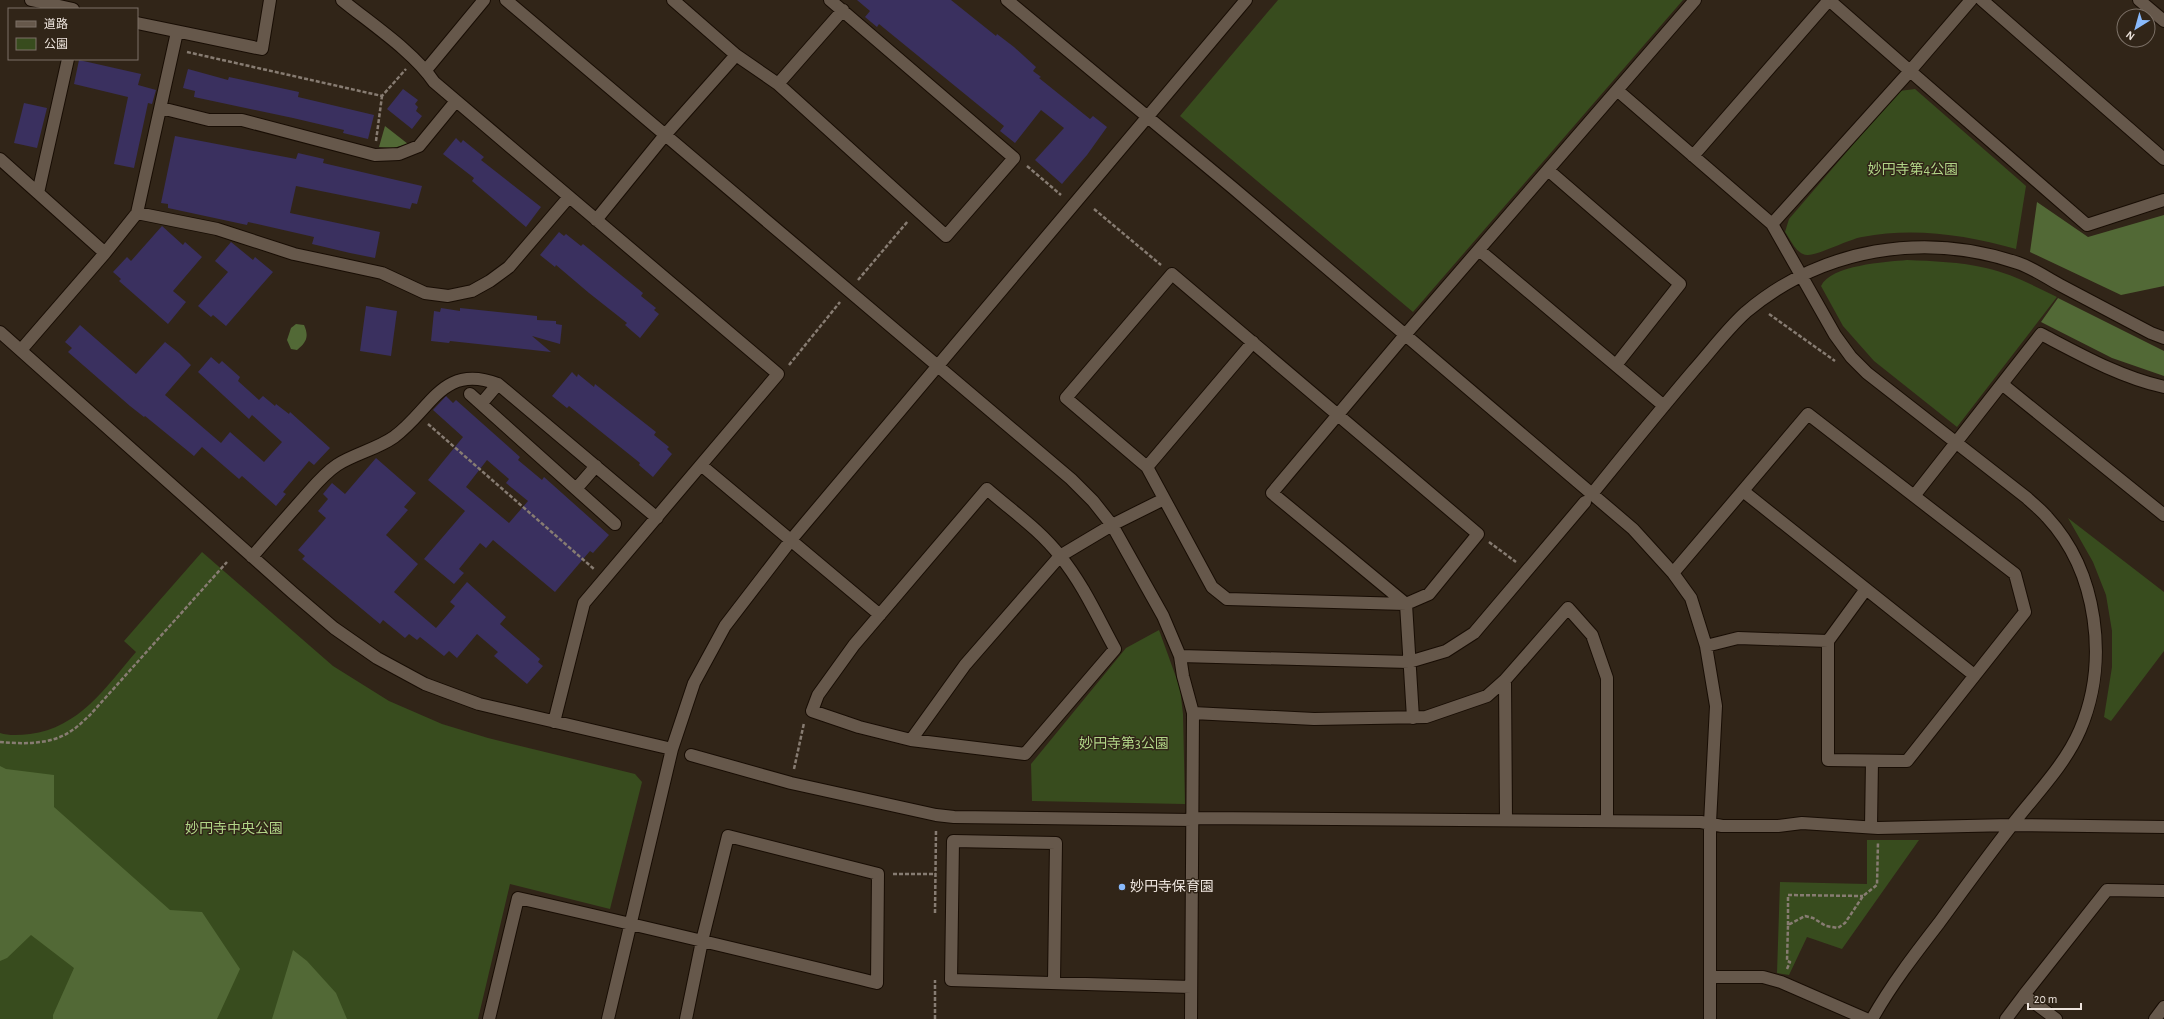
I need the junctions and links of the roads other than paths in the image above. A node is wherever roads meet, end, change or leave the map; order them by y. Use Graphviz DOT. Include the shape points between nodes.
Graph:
graph roads {
  1 [pos="31,0"];
  2 [pos="270,0"];
  3 [pos="342,0"];
  4 [pos="484,0"];
  5 [pos="506,0"];
  6 [pos="673,0"];
  7 [pos="830,0"];
  8 [pos="1007,0"];
  9 [pos="1246,0"];
  10 [pos="1695,0"];
  11 [pos="1829,0"];
  12 [pos="1971,0"];
  13 [pos="1982,0"];
  14 [pos="2139,0"];
  15 [pos="68,8"];
  16 [pos="842,10"];
  17 [pos="2164,21"];
  18 [pos="138,23"];
  19 [pos="177,32"];
  20 [pos="736,55"];
  21 [pos="68,60"];
  22 [pos="426,70"];
  23 [pos="1910,71"];
  24 [pos="778,84"];
  25 [pos="1617,90"];
  26 [pos="456,100"];
  27 [pos="160,108"];
  28 [pos="1147,117"];
  29 [pos="665,135"];
  30 [pos="1693,156"];
  31 [pos="0,159"];
  32 [pos="2164,159"];
  33 [pos="1548,170"];
  34 [pos="38,193"];
  35 [pos="569,197"];
  36 [pos="2164,200"];
  37 [pos="137,213"];
  38 [pos="596,220"];
  39 [pos="1772,224"];
  40 [pos="1478,250"];
  41 [pos="105,253"];
  42 [pos="1800,276"];
  43 [pos="0,332"];
  44 [pos="1404,335"];
  45 [pos="2164,338"];
  46 [pos="1253,342"];
  47 [pos="21,350"];
  48 [pos="1616,365"];
  49 [pos="938,366"];
  50 [pos="498,384"];
  51 [pos="2002,384"];
  52 [pos="2164,388"];
  53 [pos="470,394"];
  54 [pos="481,404"];
  55 [pos="1664,406"];
  56 [pos="1338,414"];
  57 [pos="1956,442"];
  58 [pos="701,465"];
  59 [pos="596,466"];
  60 [pos="1147,467"];
  61 [pos="576,488"];
  62 [pos="1743,491"];
  63 [pos="1914,496"];
  64 [pos="1588,498"];
  65 [pos="1164,499"];
  66 [pos="2164,515"];
  67 [pos="657,518"];
  68 [pos="616,524"];
  69 [pos="1112,525"];
  70 [pos="791,540"];
  71 [pos="1060,556"];
  72 [pos="252,557"];
  73 [pos="1673,572"];
  74 [pos="1866,589"];
  75 [pos="1406,604"];
  76 [pos="880,615"];
  77 [pos="1828,641"];
  78 [pos="1706,646"];
  79 [pos="1180,656"];
  80 [pos="1409,662"];
  81 [pos="1974,675"];
  82 [pos="1505,680"];
  83 [pos="1193,713"];
  84 [pos="1412,718"];
  85 [pos="554,722"];
  86 [pos="911,740"];
  87 [pos="672,749"];
  88 [pos="691,755"];
  89 [pos="1872,761"];
  90 [pos="1193,819"];
  91 [pos="1506,820"];
  92 [pos="1607,821"];
  93 [pos="1710,823"];
  94 [pos="2012,825"];
  95 [pos="2164,827"];
  96 [pos="1874,828"];
  97 [pos="2164,891"];
  98 [pos="630,924"];
  99 [pos="702,941"];
  100 [pos="1710,977"];
  101 [pos="1054,981"];
  102 [pos="1191,987"];
  103 [pos="2024,995"];
  104 [pos="489,1019"];
  105 [pos="608,1019"];
  106 [pos="686,1019"];
  107 [pos="1191,1019"];
  108 [pos="1710,1019"];
  109 [pos="1866,1019"];
  110 [pos="1872,1019"];
  111 [pos="2006,1019"];
  112 [pos="2056,1019"];
  1 -- 15 [label="street"];
  2 -- 19 [label="street" via="262,49"];
  3 -- 22 [label="street"];
  4 -- 22 [label="street"];
  5 -- 29 [label="street"];
  6 -- 20 [label="street"];
  7 -- 16 [label="street"];
  8 -- 28 [label="street"];
  9 -- 28 [label="street"];
  10 -- 25 [label="street"];
  11 -- 23 [label="street"];
  11 -- 30 [label="street"];
  12 -- 23 [label="street"];
  13 -- 32 [label="street"];
  14 -- 17 [label="street"];
  16 -- 24 [label="street"];
  16 -- 24 [label="street" via="1014,158 946,236"];
  18 -- 19 [label="street"];
  19 -- 27 [label="street"];
  20 -- 24 [label="street"];
  20 -- 29 [label="street"];
  21 -- 34 [label="street"];
  22 -- 26 [label="street" via="434,82"];
  23 -- 36 [label="street" via="2087,225"];
  23 -- 39 [label="street"];
  25 -- 30 [label="street"];
  25 -- 33 [label="street"];
  26 -- 27 [label="street" via="419,146 399,154 375,155 242,120 209,120"];
  26 -- 35 [label="street"];
  27 -- 37 [label="street"];
  28 -- 44 [label="street"];
  28 -- 49 [label="street"];
  29 -- 38 [label="street"];
  29 -- 49 [label="street"];
  30 -- 39 [label="street"];
  31 -- 34 [label="street"];
  33 -- 40 [label="street"];
  33 -- 48 [label="street" via="1680,284"];
  34 -- 41 [label="street"];
  35 -- 37 [label="street" via="509,267 490,282 472,291 448,296 425,293 382,273 294,254 217,229"];
  35 -- 38 [label="street"];
  37 -- 41 [label="street"];
  38 -- 58 [label="street" via="778,374"];
  39 -- 42 [label="street"];
  40 -- 44 [label="street"];
  40 -- 48 [label="street"];
  41 -- 47 [label="street"];
  42 -- 45 [label="street" via="1834,261 1884,249 1934,246 1959,249 2019,263"];
  42 -- 55 [label="street" via="1766,296 1745,313"];
  42 -- 57 [label="street" via="1851,357 1867,373"];
  43 -- 47 [label="street"];
  44 -- 56 [label="street"];
  44 -- 64 [label="street"];
  46 -- 56 [label="street"];
  46 -- 60 [label="street"];
  46 -- 60 [label="street" via="1172,274 1066,398"];
  47 -- 72 [label="street"];
  48 -- 55 [label="street"];
  49 -- 69 [label="street" via="1071,479"];
  49 -- 70 [label="street"];
  50 -- 54 [label="street"];
  50 -- 59 [label="street"];
  50 -- 72 [label="street" via="483,378 462,379 442,387 408,427 391,439 337,465 322,478"];
  51 -- 52 [label="street" via="2041,334 2101,366 2138,382"];
  51 -- 57 [label="street"];
  51 -- 66 [label="street"];
  53 -- 54 [label="street"];
  54 -- 61 [label="street"];
  55 -- 64 [label="street"];
  56 -- 75 [label="street" via="1272,493"];
  56 -- 75 [label="street" via="1478,534 1429,594"];
  57 -- 63 [label="street"];
  57 -- 94 [label="street" via="2048,517 2079,568 2095,626 2094,681 2080,730 2055,770"];
  58 -- 67 [label="street"];
  58 -- 70 [label="street"];
  59 -- 61 [label="street"];
  59 -- 67 [label="street"];
  60 -- 65 [label="street"];
  61 -- 68 [label="street"];
  62 -- 63 [label="street" via="1808,414"];
  62 -- 73 [label="street"];
  62 -- 74 [label="street"];
  63 -- 81 [label="street" via="2015,574 2025,612"];
  64 -- 73 [label="street" via="1634,529"];
  64 -- 80 [label="street" via="1474,633 1446,651"];
  65 -- 69 [label="street"];
  65 -- 75 [label="street" via="1212,587 1227,599"];
  67 -- 85 [label="street" via="584,603"];
  69 -- 71 [label="street"];
  69 -- 79 [label="street" via="1163,616"];
  70 -- 76 [label="street"];
  70 -- 87 [label="street" via="725,626 694,683"];
  71 -- 76 [label="street" via="987,490"];
  71 -- 86 [label="street" via="965,665"];
  71 -- 86 [label="street" via="1077,580 1115,649 1025,754"];
  72 -- 85 [label="street" via="334,628 377,658 425,684 479,704"];
  73 -- 78 [label="street" via="1690,598"];
  74 -- 77 [label="street"];
  74 -- 81 [label="street"];
  75 -- 80 [label="street"];
  76 -- 86 [label="street" via="854,645 818,695 812,712"];
  77 -- 78 [label="street" via="1738,638"];
  77 -- 89 [label="street" via="1828,760"];
  78 -- 93 [label="street" via="1716,706"];
  79 -- 80 [label="street"];
  79 -- 83 [label="street"];
  80 -- 84 [label="street"];
  81 -- 89 [label="street" via="1907,761"];
  82 -- 84 [label="street" via="1487,696 1426,717"];
  82 -- 91 [label="street"];
  82 -- 92 [label="street" via="1568,608 1592,635 1607,678"];
  83 -- 84 [label="street" via="1314,719"];
  83 -- 90 [label="street"];
  85 -- 87 [label="street"];
  87 -- 98 [label="street"];
  88 -- 90 [label="street" via="791,783 888,806 954,817"];
  89 -- 96 [label="street"];
  90 -- 91 [label="street"];
  90 -- 102 [label="street"];
  91 -- 92 [label="street"];
  92 -- 93 [label="street"];
  93 -- 96 [label="street" via="1722,826 1778,826 1802,823"];
  93 -- 100 [label="street"];
  94 -- 95 [label="street"];
  94 -- 96 [label="street"];
  94 -- 110 [label="street" via="1895,981"];
  97 -- 103 [label="street" via="2107,890"];
  98 -- 99 [label="street"];
  98 -- 104 [label="street" via="518,898"];
  98 -- 105 [label="street"];
  99 -- 99 [label="street" via="876,983 878,874 728,836"];
  99 -- 106 [label="street"];
  100 -- 108 [label="street"];
  100 -- 109 [label="street" via="1763,977"];
  101 -- 101 [label="street" via="951,980 953,841 1056,843"];
  101 -- 102 [label="street"];
  102 -- 107 [label="street"];
  103 -- 111 [label="street"];
  103 -- 112 [label="street"];
}
